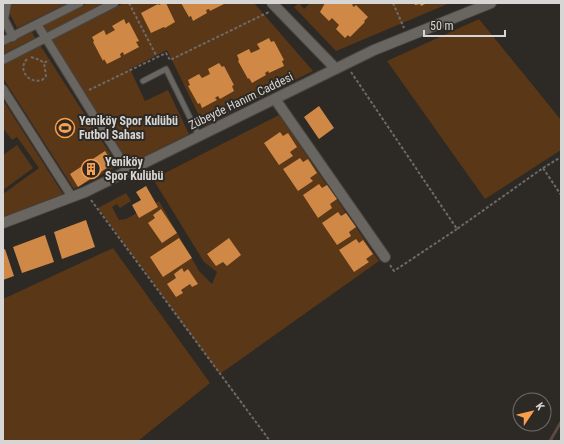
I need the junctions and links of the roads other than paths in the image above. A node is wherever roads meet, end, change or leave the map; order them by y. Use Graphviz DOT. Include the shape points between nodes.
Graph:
graph roads {
  1 [pos="7,3"];
  2 [pos="79,3"];
  3 [pos="114,3"];
  4 [pos="491,3"];
  5 [pos="274,6"];
  6 [pos="37,24"];
  7 [pos="13,37"];
  8 [pos="44,39"];
  9 [pos="3,41"];
  10 [pos="3,60"];
  11 [pos="336,70"];
  12 [pos="143,81"];
  13 [pos="3,89"];
  14 [pos="275,99"];
  15 [pos="199,136"];
  16 [pos="128,171"];
  17 [pos="72,197"];
  18 [pos="3,223"];
  19 [pos="385,257"];
  1 -- 7 [label="street" via="4,19"];
  2 -- 6 [label="street"];
  3 -- 8 [label="street"];
  4 -- 11 [label="street, Zübeyde Hanım Caddesi"];
  5 -- 11 [label="street"];
  6 -- 7 [label="street"];
  6 -- 8 [label="street"];
  7 -- 9 [label="street"];
  8 -- 10 [label="street"];
  8 -- 16 [label="street"];
  11 -- 14 [label="street, Zübeyde Hanım Caddesi"];
  12 -- 15 [label="lane" via="166,69"];
  13 -- 17 [label="street"];
  14 -- 15 [label="street, Zübeyde Hanım Caddesi"];
  14 -- 19 [label="street"];
  15 -- 16 [label="street, Zübeyde Hanım Caddesi"];
  16 -- 17 [label="street, Zübeyde Hanım Caddesi"];
  17 -- 18 [label="street, Zübeyde Hanım Caddesi"];
}
